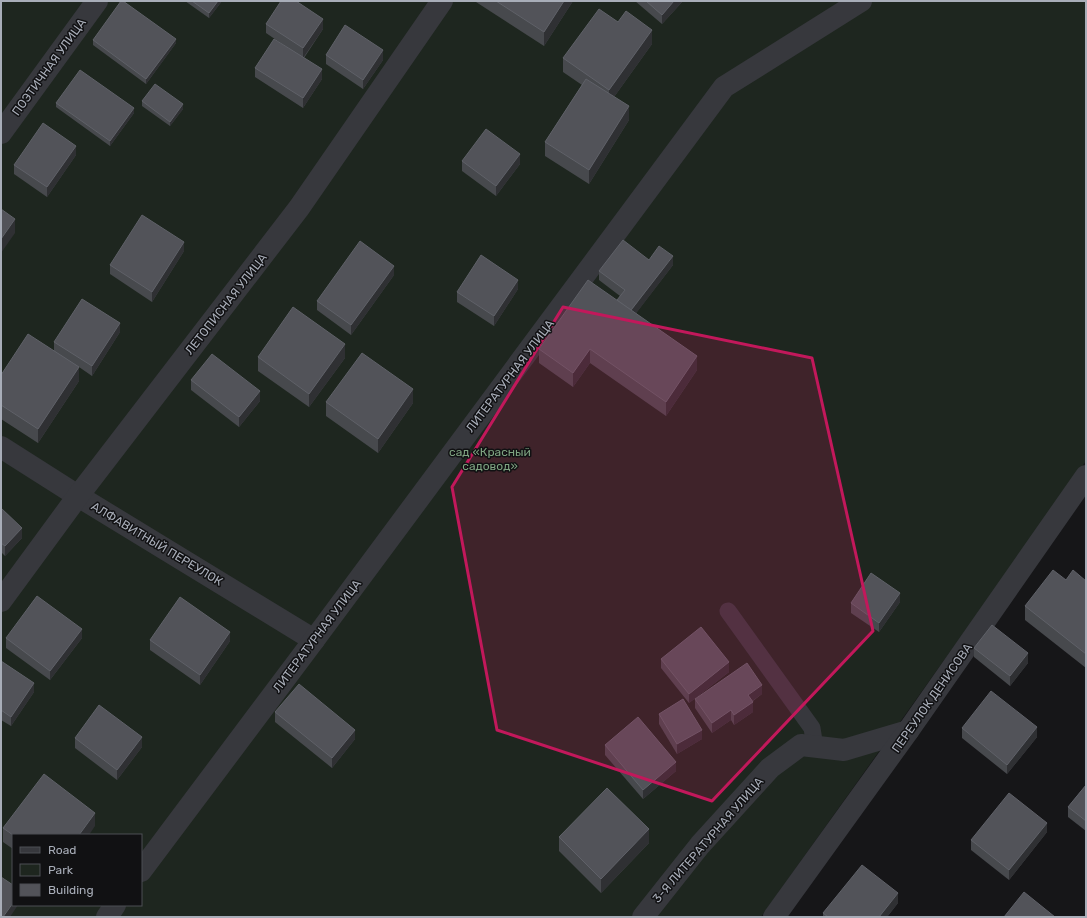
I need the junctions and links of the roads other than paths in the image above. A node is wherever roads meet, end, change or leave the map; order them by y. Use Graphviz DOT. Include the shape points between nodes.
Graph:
graph roads {
  1 [pos="97,1"];
  2 [pos="442,1"];
  3 [pos="861,1"];
  4 [pos="1,133"];
  5 [pos="1,448"];
  6 [pos="1086,476"];
  7 [pos="78,496"];
  8 [pos="1,601"];
  9 [pos="728,611"];
  10 [pos="314,640"];
  11 [pos="908,731"];
  12 [pos="815,747"];
  13 [pos="142,870"];
  14 [pos="115,906"];
  15 [pos="106,917"];
  16 [pos="643,917"];
  17 [pos="774,917"];
  1 -- 4 [label="street, ПОЭТИЧНАЯ УЛИЦА"];
  2 -- 7 [label="street, ЛЕТОПИСНАЯ УЛИЦА" via="299,208"];
  3 -- 10 [label="street, ЛИТЕРАТУРНАЯ УЛИЦА" via="724,87"];
  5 -- 7 [label="street, АЛФАВИТНЫЙ ПЕРЕУЛОК"];
  6 -- 11 [label="street, ПЕРЕУЛОК ДЕНИСОВА"];
  7 -- 8 [label="street, ЛЕТОПИСНАЯ УЛИЦА"];
  7 -- 10 [label="street, АЛФАВИТНЫЙ ПЕРЕУЛОК"];
  9 -- 12 [label="lane" via="812,728"];
  10 -- 13 [label="street, ЛИТЕРАТУРНАЯ УЛИЦА"];
  11 -- 12 [label="street, 3-Я ЛИТЕРАТУРНАЯ УЛИЦА" via="844,750"];
  11 -- 17 [label="street, ПЕРЕУЛОК ДЕНИСОВА"];
  12 -- 16 [label="street, 3-Я ЛИТЕРАТУРНАЯ УЛИЦА" via="801,745 770,768 700,845"];
  14 -- 15 [label="street"];
}
